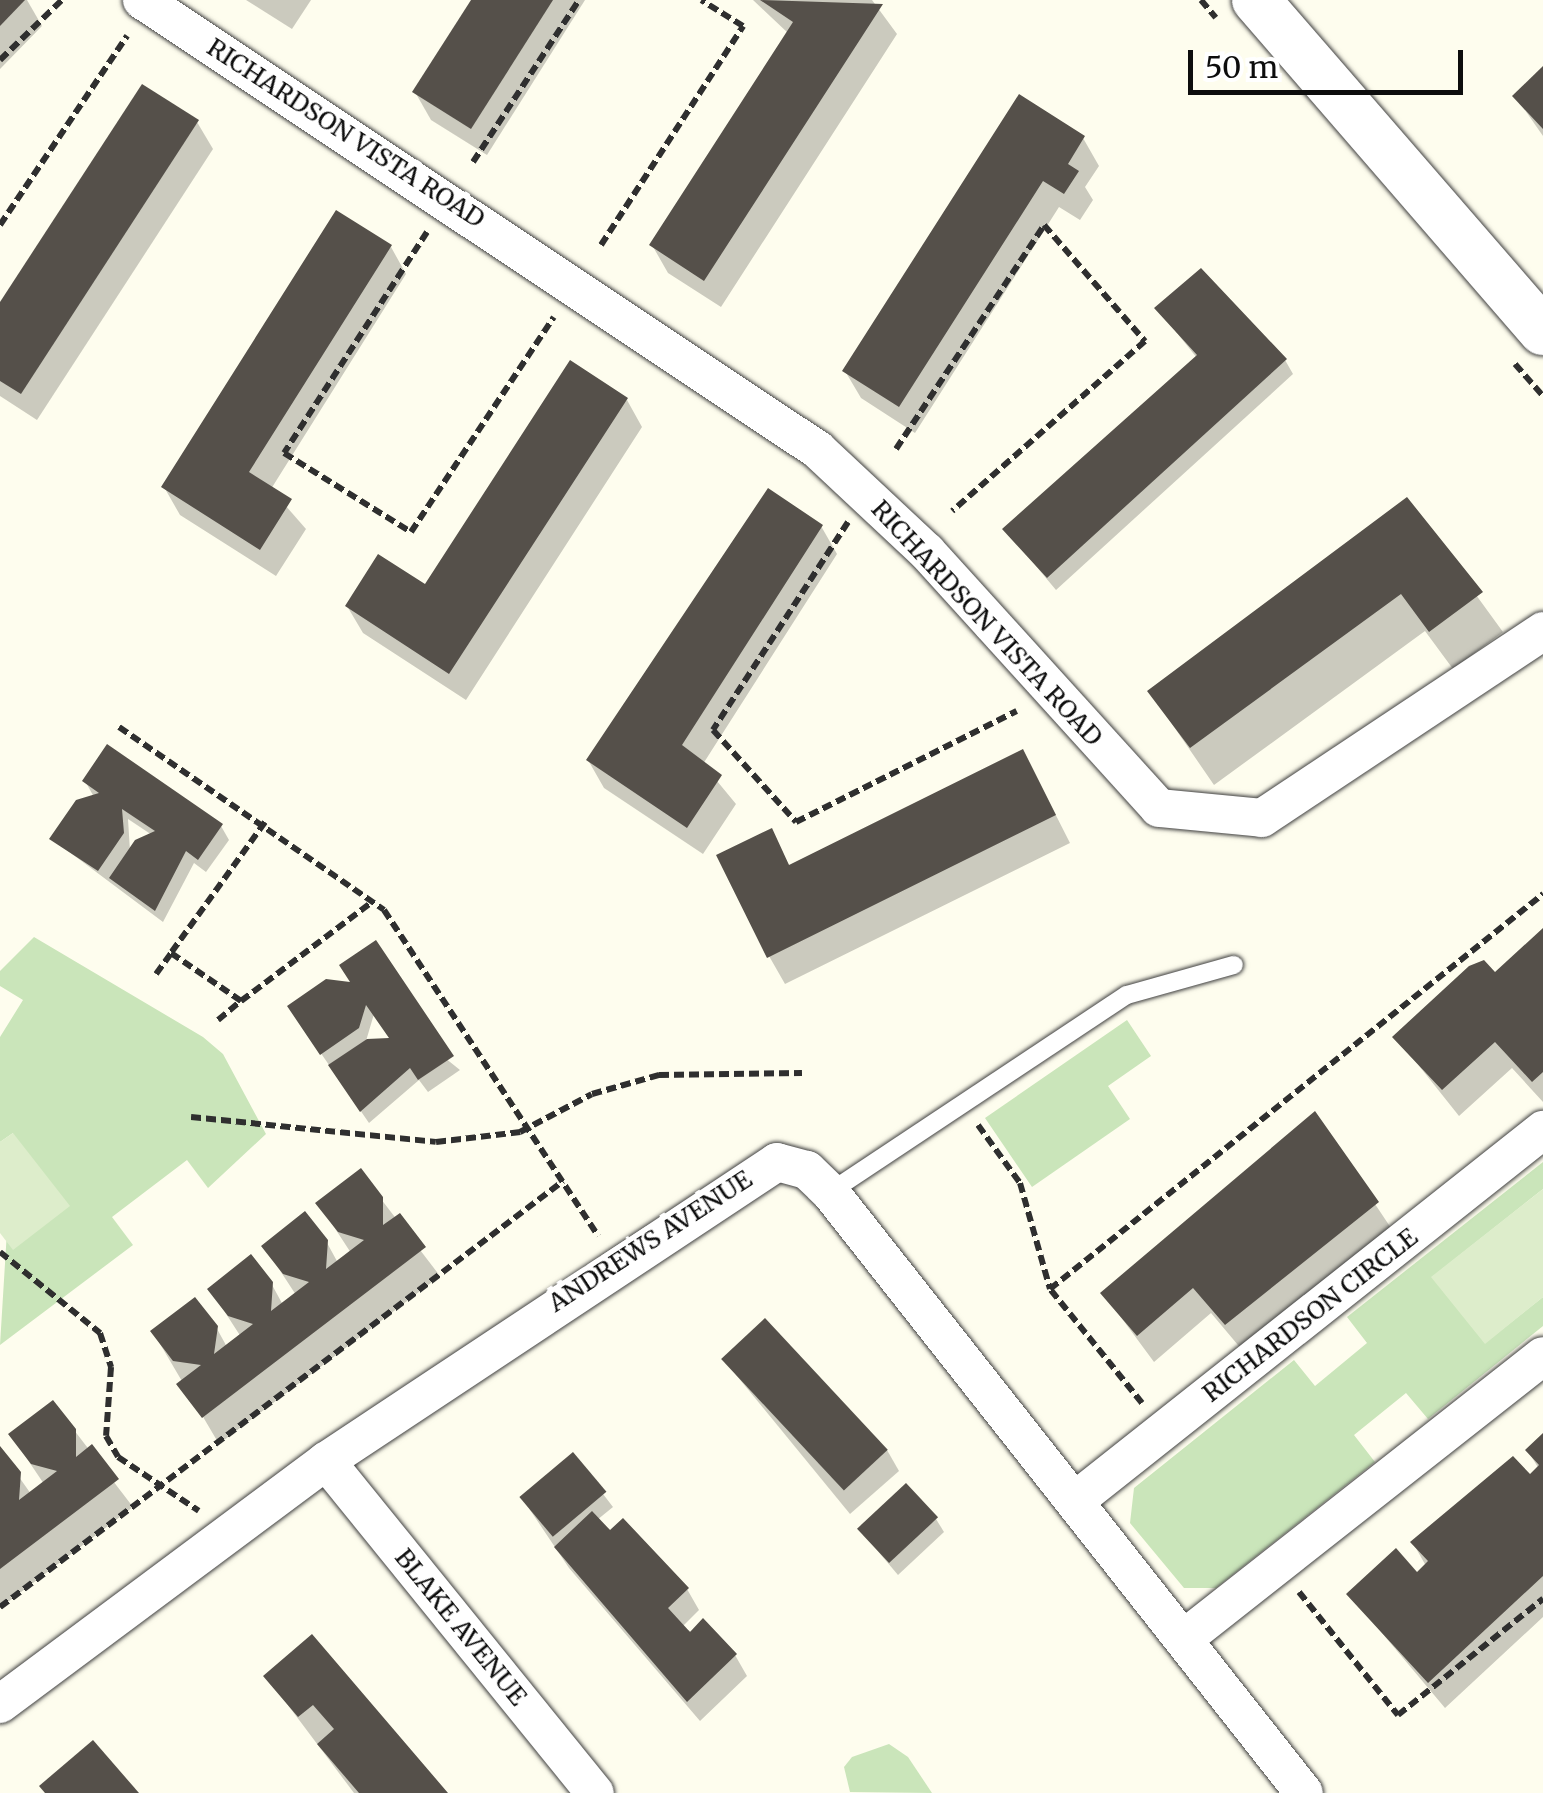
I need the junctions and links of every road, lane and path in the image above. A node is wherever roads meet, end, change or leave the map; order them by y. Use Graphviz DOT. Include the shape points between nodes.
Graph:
graph roads {
  1 [pos="62,0"];
  2 [pos="142,0"];
  3 [pos="579,0"];
  4 [pos="700,0"];
  5 [pos="1256,0"];
  6 [pos="127,36"];
  7 [pos="0,60"];
  8 [pos="474,162"];
  9 [pos="0,225"];
  10 [pos="427,232"];
  11 [pos="601,245"];
  12 [pos="554,316"];
  13 [pos="1543,331"];
  14 [pos="896,448"];
  15 [pos="952,511"];
  16 [pos="849,521"];
  17 [pos="1543,631"];
  18 [pos="1017,711"];
  19 [pos="119,727"];
  20 [pos="265,822"];
  21 [pos="1543,894"];
  22 [pos="372,902"];
  23 [pos="171,953"];
  24 [pos="1234,965"];
  25 [pos="156,974"];
  26 [pos="241,1001"];
  27 [pos="218,1020"];
  28 [pos="802,1073"];
  29 [pos="962,1104"];
  30 [pos="191,1118"];
  31 [pos="529,1127"];
  32 [pos="1543,1130"];
  33 [pos="563,1181"];
  34 [pos="830,1192"];
  35 [pos="0,1252"];
  36 [pos="615,1263"];
  37 [pos="1050,1289"];
  38 [pos="1543,1356"];
  39 [pos="1149,1412"];
  40 [pos="326,1461"];
  41 [pos="159,1486"];
  42 [pos="1076,1500"];
  43 [pos="230,1529"];
  44 [pos="1543,1599"];
  45 [pos="1280,1600"];
  46 [pos="0,1606"];
  47 [pos="1186,1638"];
  48 [pos="0,1704"];
  49 [pos="595,1793"];
  50 [pos="1304,1793"];
  1 -- 7 [label="path"];
  2 -- 17 [label="street, RICHARDSON VISTA ROAD" via="818,450 927,552 1158,808 1262,818"];
  3 -- 8 [label="path"];
  4 -- 11 [label="path" via="743,26"];
  5 -- 13 [label="street"];
  6 -- 9 [label="path"];
  10 -- 12 [label="path" via="284,453 411,532"];
  14 -- 15 [label="path" via="1044,225 1145,341"];
  16 -- 18 [label="path" via="713,730 796,822"];
  19 -- 20 [label="path"];
  20 -- 22 [label="path"];
  20 -- 23 [label="path"];
  21 -- 37 [label="path"];
  22 -- 26 [label="path"];
  22 -- 31 [label="path"];
  23 -- 25 [label="path"];
  23 -- 26 [label="path"];
  24 -- 29 [label="lane" via="1127,995"];
  26 -- 27 [label="path"];
  28 -- 31 [label="path" via="624,1081"];
  29 -- 34 [label="lane"];
  29 -- 37 [label="path" via="1020,1183"];
  30 -- 31 [label="path" via="436,1142"];
  31 -- 33 [label="path"];
  32 -- 42 [label="street, RICHARDSON CIRCLE"];
  33 -- 36 [label="path"];
  33 -- 41 [label="path"];
  34 -- 36 [label="street, ANDREWS AVENUE" via="806,1170 777,1162"];
  34 -- 42 [label="street, ANDREWS AVENUE"];
  35 -- 41 [label="path" via="100,1333 110,1367 106,1436 118,1457"];
  36 -- 40 [label="street, ANDREWS AVENUE"];
  37 -- 39 [label="path"];
  38 -- 47 [label="street"];
  40 -- 43 [label="street, ANDREWS AVENUE"];
  40 -- 49 [label="street, BLAKE AVENUE"];
  41 -- 43 [label="path"];
  41 -- 46 [label="path"];
  42 -- 47 [label="street, ANDREWS AVENUE"];
  43 -- 48 [label="street, ANDREWS AVENUE"];
  44 -- 45 [label="path" via="1398,1715 1296,1588"];
  47 -- 50 [label="street, ANDREWS AVENUE"];
}
